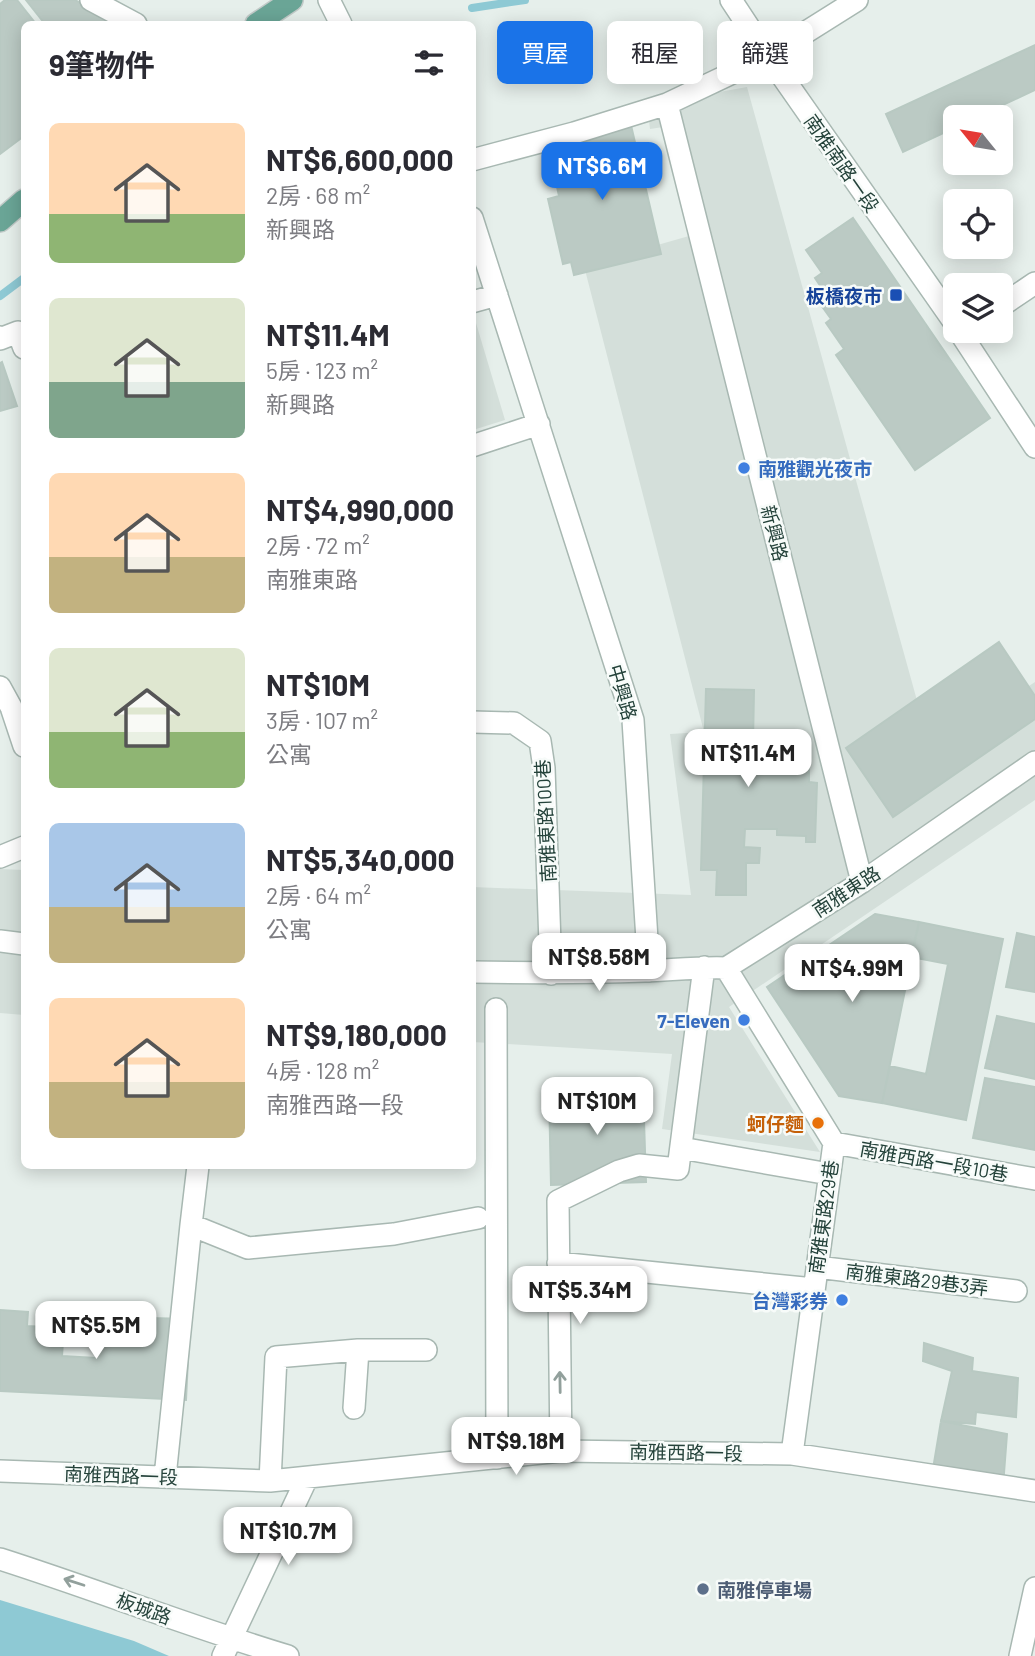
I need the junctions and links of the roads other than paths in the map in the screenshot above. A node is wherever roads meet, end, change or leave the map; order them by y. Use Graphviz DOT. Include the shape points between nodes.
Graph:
graph roads {
  1 [pos="91,0"];
  2 [pos="292,0"];
  3 [pos="329,0"];
  4 [pos="731,0"];
  5 [pos="857,0"];
  6 [pos="130,21"];
  7 [pos="260,21"];
  8 [pos="340,21"];
  9 [pos="745,21"];
  10 [pos="813,28"];
  11 [pos="717,80"];
  12 [pos="788,84"];
  13 [pos="667,104"];
  14 [pos="476,159"];
  15 [pos="21,204"];
  16 [pos="0,221"];
  17 [pos="476,230"];
  18 [pos="1035,284"];
  19 [pos="497,295"];
  20 [pos="1013,298"];
  21 [pos="476,301"];
  22 [pos="943,306"];
  23 [pos="0,337"];
  24 [pos="21,340"];
  25 [pos="968,343"];
  26 [pos="539,424"];
  27 [pos="476,445"];
  28 [pos="1035,447"];
  29 [pos="0,687"];
  30 [pos="476,722"];
  31 [pos="21,737"];
  32 [pos="1035,762"];
  33 [pos="21,848"];
  34 [pos="0,857"];
  35 [pos="862,882"];
  36 [pos="0,941"];
  37 [pos="21,944"];
  38 [pos="715,968"];
  39 [pos="649,971"];
  40 [pos="476,972"];
  41 [pos="551,974"];
  42 [pos="496,1009"];
  43 [pos="834,1143"];
  44 [pos="681,1148"];
  45 [pos="198,1169"];
  46 [pos="829,1174"];
  47 [pos="1035,1180"];
  48 [pos="478,1218"];
  49 [pos="191,1224"];
  50 [pos="558,1263"];
  51 [pos="817,1267"];
  52 [pos="814,1289"];
  53 [pos="1016,1291"];
  54 [pos="358,1350"];
  55 [pos="426,1350"];
  56 [pos="354,1408"];
  57 [pos="561,1451"];
  58 [pos="792,1454"];
  59 [pos="496,1458"];
  60 [pos="0,1471"];
  61 [pos="165,1477"];
  62 [pos="307,1478"];
  63 [pos="270,1481"];
  64 [pos="1035,1491"];
  65 [pos="0,1559"];
  66 [pos="1035,1588"];
  67 [pos="226,1647"];
  68 [pos="288,1656"];
  69 [pos="1020,1656"];
  1 -- 6 [label="street"];
  2 -- 7 [label="main road"];
  3 -- 8 [label="street"];
  4 -- 9 [label="street, 南雅南路一段"];
  5 -- 10 [label="street"];
  11 -- 13 [label="street"];
  12 -- 22 [label="street, 南雅南路一段"];
  13 -- 14 [label="street"];
  13 -- 35 [label="street, 新興路"];
  15 -- 16 [label="main road"];
  17 -- 19 [label="street, 中興路"];
  18 -- 20 [label="street"];
  19 -- 21 [label="street"];
  19 -- 26 [label="street, 中興路"];
  23 -- 24 [label="street" via="18,331"];
  25 -- 28 [label="street, 南雅南路一段"];
  26 -- 27 [label="street"];
  26 -- 39 [label="street, 中興路" via="633,720"];
  29 -- 31 [label="street"];
  30 -- 41 [label="street, 南雅東路100巷" via="514,723 540,741"];
  32 -- 35 [label="street, 南雅東路"];
  33 -- 34 [label="street"];
  35 -- 38 [label="street, 南雅東路"];
  36 -- 37 [label="street"];
  38 -- 39 [label="street, 南雅東路"];
  38 -- 43 [label="street, 南雅東路29巷"];
  38 -- 44 [label="street"];
  39 -- 41 [label="street, 南雅東路"];
  40 -- 41 [label="street, 南雅東路"];
  42 -- 59 [label="street"];
  43 -- 46 [label="street, 南雅東路29巷"];
  43 -- 47 [label="street, 南雅西路一段10巷"];
  44 -- 46 [label="street"];
  44 -- 50 [label="street" via="678,1169 639,1165 558,1201"];
  45 -- 49 [label="street"];
  46 -- 51 [label="street, 南雅東路29巷"];
  48 -- 49 [label="street" via="394,1234 248,1248"];
  49 -- 61 [label="street"];
  50 -- 52 [label="street"];
  57 -- 50 [label="street, one-way"];
  51 -- 52 [label="street, 南雅東路29巷"];
  51 -- 53 [label="street, 南雅東路29巷3弄"];
  52 -- 58 [label="street, 南雅東路29巷"];
  54 -- 55 [label="street"];
  54 -- 56 [label="street"];
  54 -- 63 [label="street" via="276,1357"];
  57 -- 58 [label="street, 南雅西路一段"];
  57 -- 59 [label="street, 南雅西路一段"];
  58 -- 64 [label="street, 南雅西路一段"];
  59 -- 62 [label="street, 南雅西路一段"];
  60 -- 61 [label="street, 南雅西路一段"];
  61 -- 63 [label="street, 南雅西路一段"];
  62 -- 63 [label="street, 南雅西路一段"];
  62 -- 67 [label="street"];
  67 -- 65 [label="street, 板城路, one-way" via="79,1584"];
  66 -- 69 [label="street"];
  67 -- 68 [label="street, 板城路"];
}
